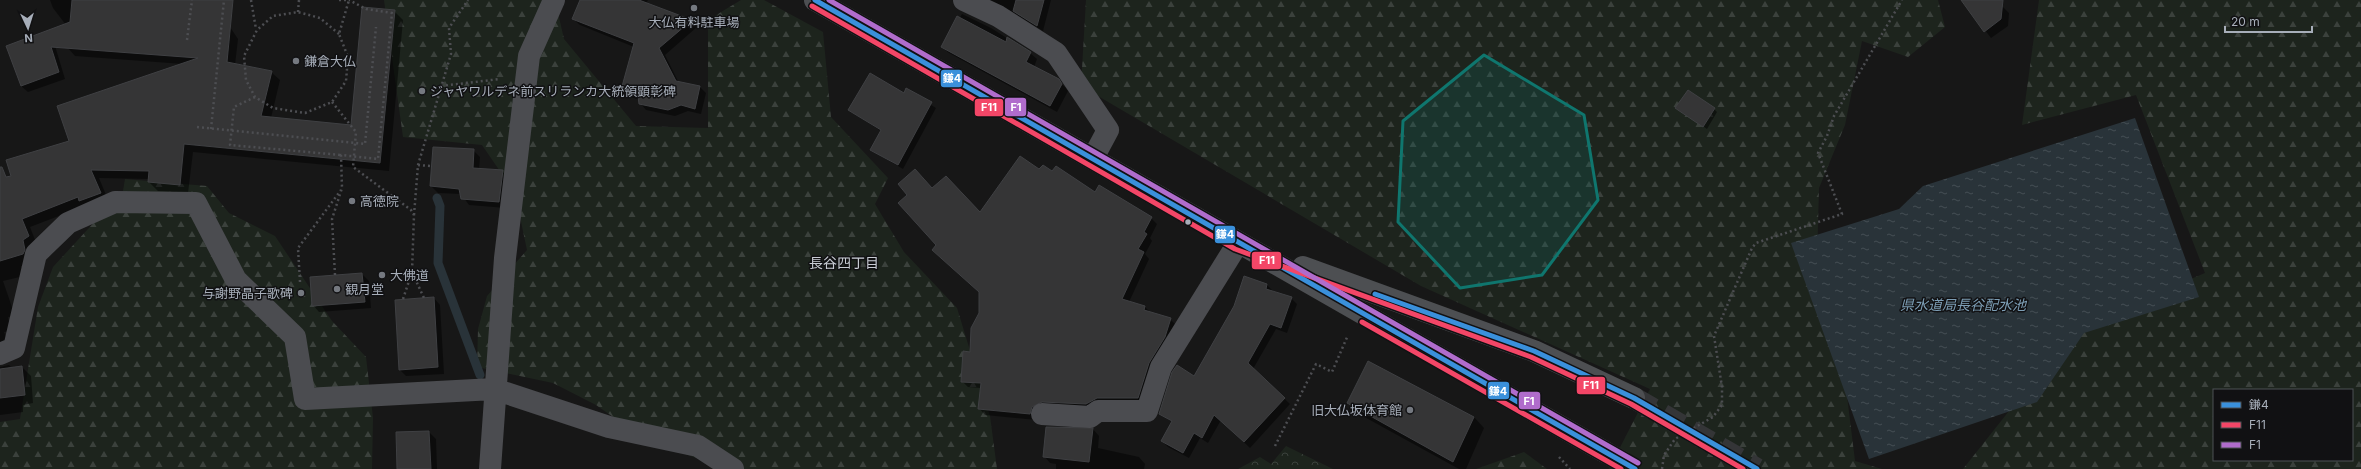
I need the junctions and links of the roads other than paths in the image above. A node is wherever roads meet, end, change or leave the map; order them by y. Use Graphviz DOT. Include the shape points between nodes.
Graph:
graph roads {
  1 [pos="554,0"];
  2 [pos="815,0"];
  3 [pos="964,0"];
  4 [pos="1001,8"];
  5 [pos="1093,158"];
  6 [pos="1238,243"];
  7 [pos="0,354"];
  8 [pos="494,389"];
  9 [pos="1634,398"];
  10 [pos="1042,414"];
  11 [pos="1605,452"];
  12 [pos="490,469"];
  13 [pos="733,469"];
  1 -- 8 [label="street" via="530,56 505,258"];
  2 -- 5 [label="main road"];
  3 -- 4 [label="street"];
  4 -- 5 [label="street" via="1056,53 1108,130"];
  5 -- 6 [label="main road"];
  6 -- 9 [label="main road" via="1534,351"];
  6 -- 10 [label="street" via="1161,367 1147,411 1098,411 1090,417"];
  6 -- 11 [label="main road"];
  7 -- 8 [label="street" via="14,348 36,254 68,223 115,202 196,203 236,280 295,337 305,399"];
  8 -- 12 [label="street"];
  8 -- 13 [label="street" via="609,426 698,446"];
}
